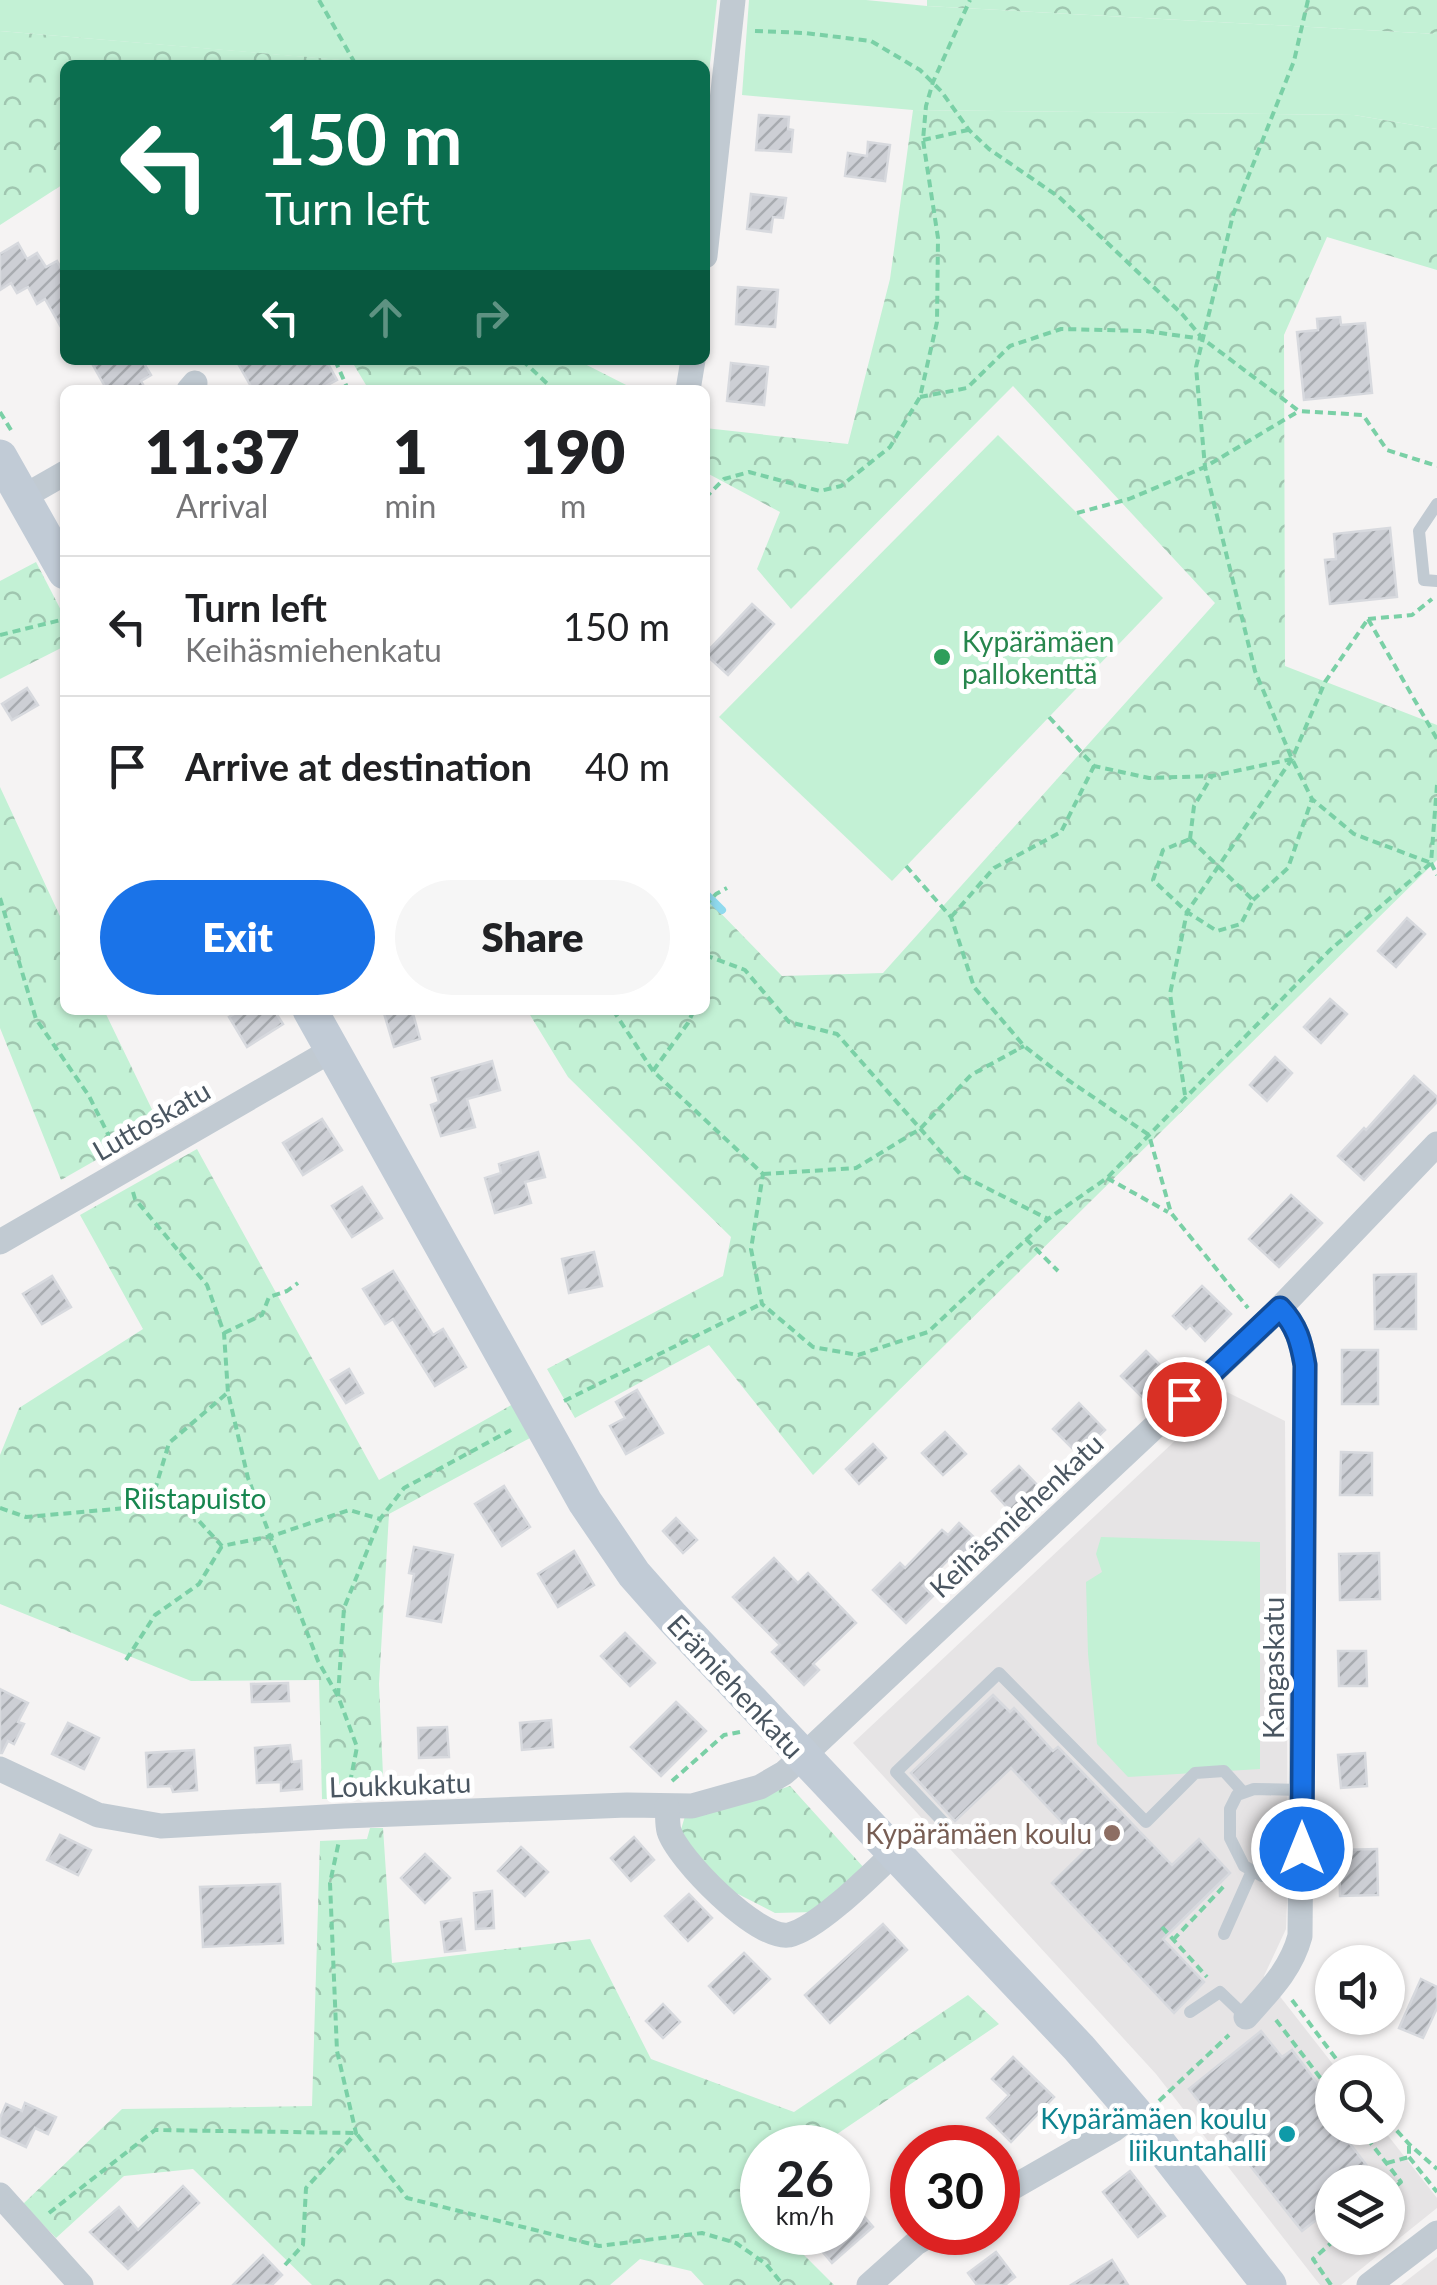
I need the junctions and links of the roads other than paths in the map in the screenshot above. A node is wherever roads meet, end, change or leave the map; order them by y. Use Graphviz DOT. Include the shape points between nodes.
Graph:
graph roads {
  1 [pos="733,0"];
  2 [pos="710,211"];
  3 [pos="0,457"];
  4 [pos="60,476"];
  5 [pos="23,497"];
  6 [pos="1437,504"];
  7 [pos="60,563"];
  8 [pos="1437,580"];
  9 [pos="313,1015"];
  10 [pos="332,1050"];
  11 [pos="1437,1144"];
  12 [pos="0,1242"];
  13 [pos="1271,1317"];
  14 [pos="802,1757"];
  15 [pos="0,1770"];
  16 [pos="1302,1790"];
  17 [pos="1244,1792"];
  18 [pos="667,1807"];
  19 [pos="960,1840"];
  20 [pos="893,1854"];
  21 [pos="1248,1868"];
  22 [pos="1302,1878"];
  23 [pos="1224,1934"];
  24 [pos="1253,2009"];
  25 [pos="1190,2012"];
  26 [pos="1145,2108"];
  27 [pos="1020,2183"];
  28 [pos="0,2195"];
  29 [pos="1437,2233"];
  30 [pos="903,2255"];
  31 [pos="81,2285"];
  32 [pos="869,2285"];
  33 [pos="1269,2285"];
  34 [pos="1369,2285"];
  1 -- 2 [label="street"];
  3 -- 5 [label="street"];
  4 -- 5 [label="street"];
  5 -- 7 [label="street"];
  6 -- 8 [label="lane" via="1419,531 1424,580"];
  9 -- 10 [label="street, Erämiehenkatu"];
  10 -- 12 [label="street, Luttoskatu"];
  10 -- 14 [label="street, Erämiehenkatu" via="592,1514 634,1574"];
  11 -- 13 [label="street, Keihäsmiehenkatu"];
  13 -- 14 [label="street, Keihäsmiehenkatu"];
  13 -- 16 [label="street, Kangaskatu" via="1292,1321 1305,1365"];
  14 -- 18 [label="street, Loukkukatu" via="760,1786"];
  14 -- 20 [label="street, Erämiehenkatu"];
  15 -- 18 [label="street, Loukkukatu" via="98,1815 161,1826"];
  16 -- 17 [label="lane"];
  16 -- 22 [label="street, Kangaskatu"];
  17 -- 19 [label="lane" via="1224,1771 1195,1773 1146,1822 999,1673 896,1772"];
  17 -- 21 [label="lane" via="1230,1809 1230,1838"];
  18 -- 20 [label="street" via="669,1832 683,1853 720,1895 768,1932 788,1934 817,1921"];
  20 -- 26 [label="street, Erämiehenkatu"];
  21 -- 22 [label="lane" via="1262,1876"];
  21 -- 23 [label="lane"];
  22 -- 24 [label="street, Kangaskatu" via="1295,1954"];
  24 -- 25 [label="lane" via="1220,1992"];
  26 -- 27 [label="street"];
  26 -- 33 [label="street, Erämiehenkatu"];
  28 -- 31 [label="street"];
  29 -- 34 [label="street"];
  30 -- 32 [label="street"];
}
